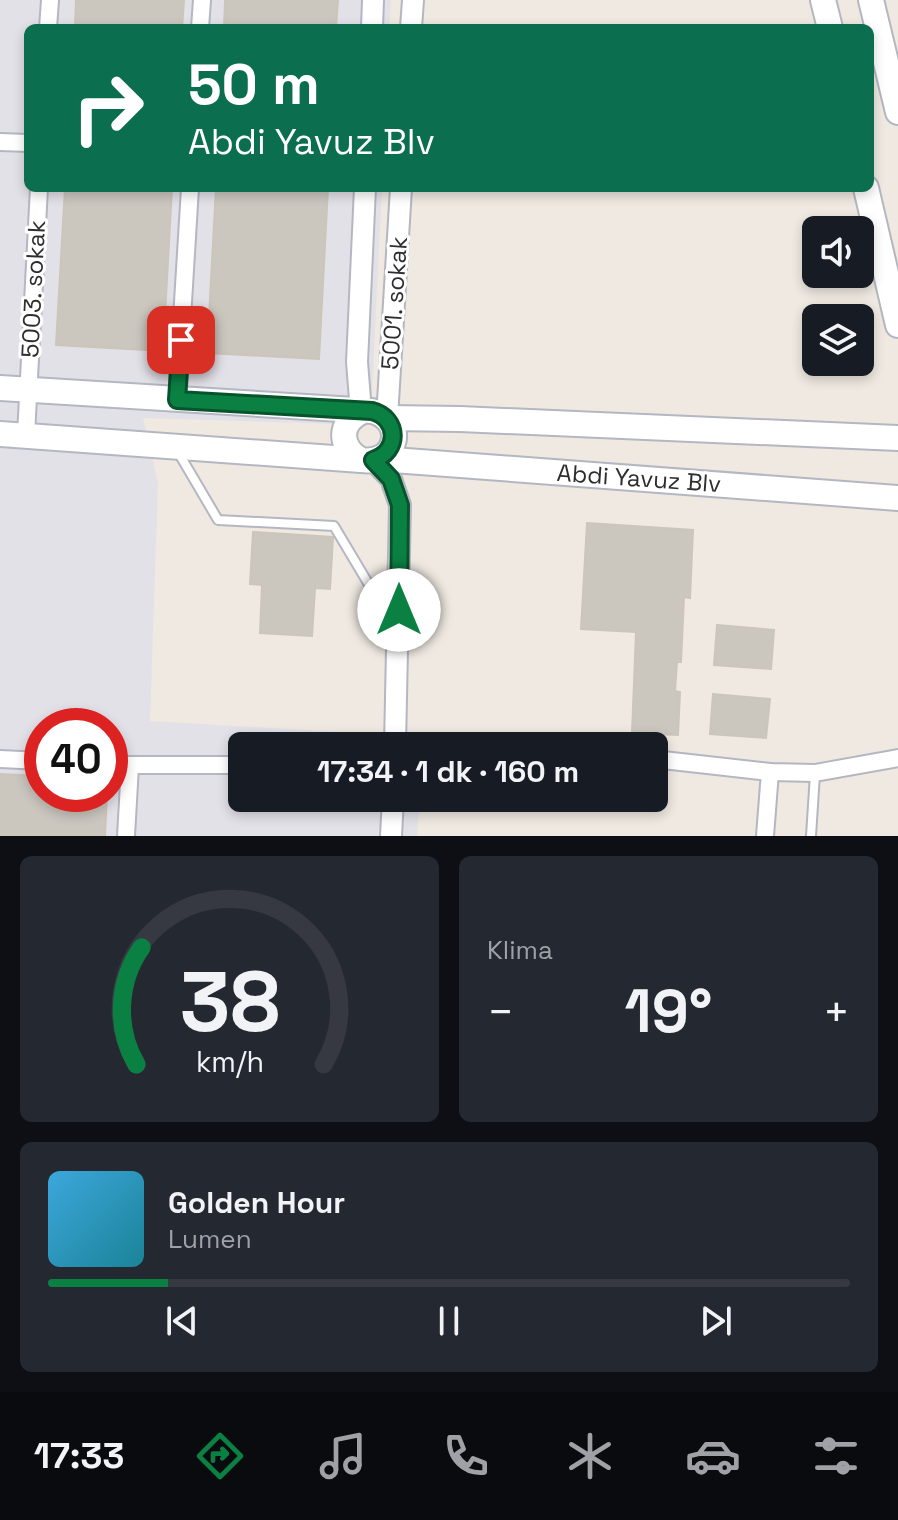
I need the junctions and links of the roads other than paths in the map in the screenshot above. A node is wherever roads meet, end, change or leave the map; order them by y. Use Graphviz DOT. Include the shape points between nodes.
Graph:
graph roads {
  1 [pos="50,0"];
  2 [pos="202,0"];
  3 [pos="373,0"];
  4 [pos="413,0"];
  5 [pos="823,0"];
  6 [pos="871,0"];
  7 [pos="48,24"];
  8 [pos="200,24"];
  9 [pos="372,24"];
  10 [pos="411,24"];
  11 [pos="829,24"];
  12 [pos="898,112"];
  13 [pos="0,142"];
  14 [pos="24,143"];
  15 [pos="39,192"];
  16 [pos="190,192"];
  17 [pos="365,192"];
  18 [pos="401,192"];
  19 [pos="867,192"];
  20 [pos="898,325"];
  21 [pos="0,388"];
  22 [pos="28,390"];
  23 [pos="177,400"];
  24 [pos="361,412"];
  25 [pos="387,418"];
  26 [pos="0,434"];
  27 [pos="26,435"];
  28 [pos="898,438"];
  29 [pos="174,445"];
  30 [pos="371,460"];
  31 [pos="898,498"];
  32 [pos="399,636"];
  33 [pos="396,732"];
  34 [pos="898,758"];
  35 [pos="0,759"];
  36 [pos="24,760"];
  37 [pos="668,761"];
  38 [pos="228,765"];
  39 [pos="130,766"];
  40 [pos="770,772"];
  41 [pos="815,773"];
  42 [pos="392,812"];
  43 [pos="126,836"];
  44 [pos="391,836"];
  45 [pos="765,836"];
  46 [pos="811,836"];
  1 -- 7 [label="street"];
  2 -- 8 [label="street"];
  3 -- 9 [label="street"];
  4 -- 10 [label="street"];
  5 -- 11 [label="main road"];
  6 -- 12 [label="main road"];
  13 -- 14 [label="street"];
  15 -- 22 [label="street, 5003. sokak"];
  16 -- 23 [label="street"];
  17 -- 24 [label="street, 5001. sokak" via="357,362"];
  18 -- 25 [label="street, 5001. sokak"];
  19 -- 20 [label="main road"];
  21 -- 22 [label="main road, Abdi Yavuz Blv"];
  22 -- 23 [label="main road, Abdi Yavuz Blv"];
  22 -- 27 [label="street, 5003. sokak"];
  23 -- 24 [label="main road, Abdi Yavuz Blv"];
  24 -- 25 [label="main road, Abdi Yavuz Blv"];
  24 -- 30 [label="main road" via="349,419 344,432 349,452"];
  25 -- 28 [label="main road, Abdi Yavuz Blv"];
  25 -- 30 [label="main road" via="393,443"];
  26 -- 27 [label="main road, Abdi Yavuz Blv"];
  27 -- 29 [label="main road, Abdi Yavuz Blv"];
  29 -- 30 [label="main road, Abdi Yavuz Blv"];
  29 -- 32 [label="lane" via="218,520 334,526"];
  30 -- 31 [label="main road, Abdi Yavuz Blv"];
  30 -- 32 [label="street" via="391,479 400,505"];
  32 -- 33 [label="street"];
  34 -- 41 [label="street"];
  35 -- 36 [label="street"];
  37 -- 40 [label="street"];
  38 -- 39 [label="street"];
  39 -- 43 [label="street"];
  40 -- 41 [label="street"];
  40 -- 45 [label="street"];
  41 -- 46 [label="lane"];
  42 -- 44 [label="street"];
}
